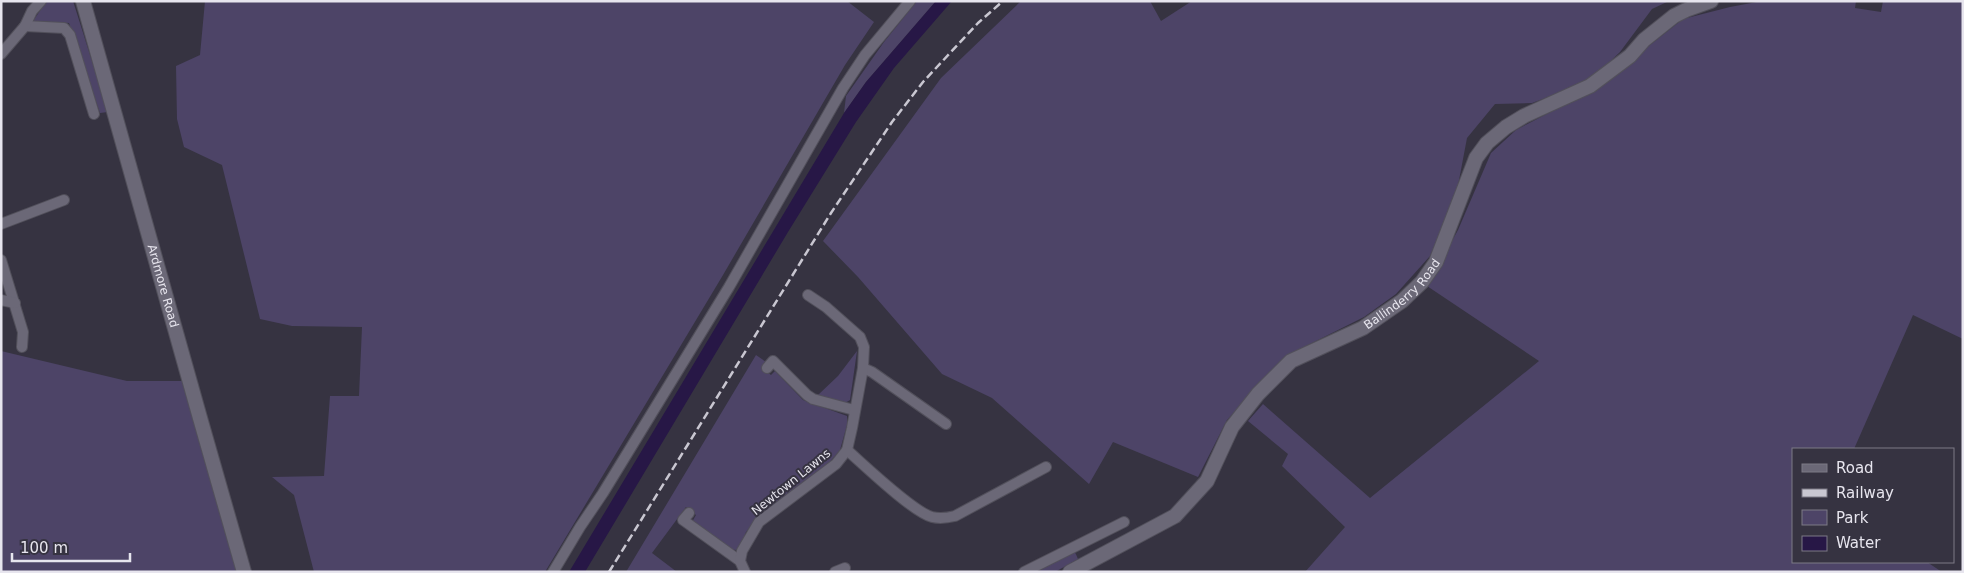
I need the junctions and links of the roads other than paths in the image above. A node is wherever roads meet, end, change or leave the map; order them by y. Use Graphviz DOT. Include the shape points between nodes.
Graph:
graph roads {
  1 [pos="41,1"];
  2 [pos="84,1"];
  3 [pos="910,1"];
  4 [pos="1711,1"];
  5 [pos="25,26"];
  6 [pos="1,54"];
  7 [pos="94,114"];
  8 [pos="64,200"];
  9 [pos="1,224"];
  10 [pos="1,260"];
  11 [pos="808,294"];
  12 [pos="1,300"];
  13 [pos="14,303"];
  14 [pos="22,347"];
  15 [pos="767,368"];
  16 [pos="863,368"];
  17 [pos="854,410"];
  18 [pos="946,424"];
  19 [pos="846,450"];
  20 [pos="1046,467"];
  21 [pos="689,514"];
  22 [pos="1124,522"];
  23 [pos="740,561"];
  24 [pos="244,572"];
  25 [pos="553,572"];
  26 [pos="745,572"];
  27 [pos="1024,572"];
  28 [pos="1070,572"];
  1 -- 5 [label="street"];
  2 -- 24 [label="street, Ardmore Road"];
  3 -- 25 [label="street" via="865,55 843,88 730,286"];
  4 -- 28 [label="street, Ballinderry Road" via="1674,16 1630,56 1590,86 1524,116 1487,143 1476,158 1436,262 1422,282 1364,328 1291,361 1258,394 1232,427 1207,480 1175,516"];
  5 -- 6 [label="street"];
  5 -- 7 [label="street" via="64,28 70,35"];
  8 -- 9 [label="street"];
  10 -- 13 [label="street"];
  11 -- 16 [label="street, Newtown Lawns" via="860,338 864,347"];
  12 -- 13 [label="street"];
  13 -- 14 [label="street" via="23,332"];
  15 -- 17 [label="street" via="773,360 813,399"];
  16 -- 17 [label="street, Newtown Lawns"];
  16 -- 18 [label="street"];
  17 -- 19 [label="street, Newtown Lawns"];
  19 -- 20 [label="street, Newtown Lawns" via="930,517 955,516"];
  19 -- 23 [label="street, Newtown Lawns" via="836,464 759,522 742,551"];
  21 -- 23 [label="street" via="683,520"];
  22 -- 27 [label="street"];
  23 -- 26 [label="street"];
}
